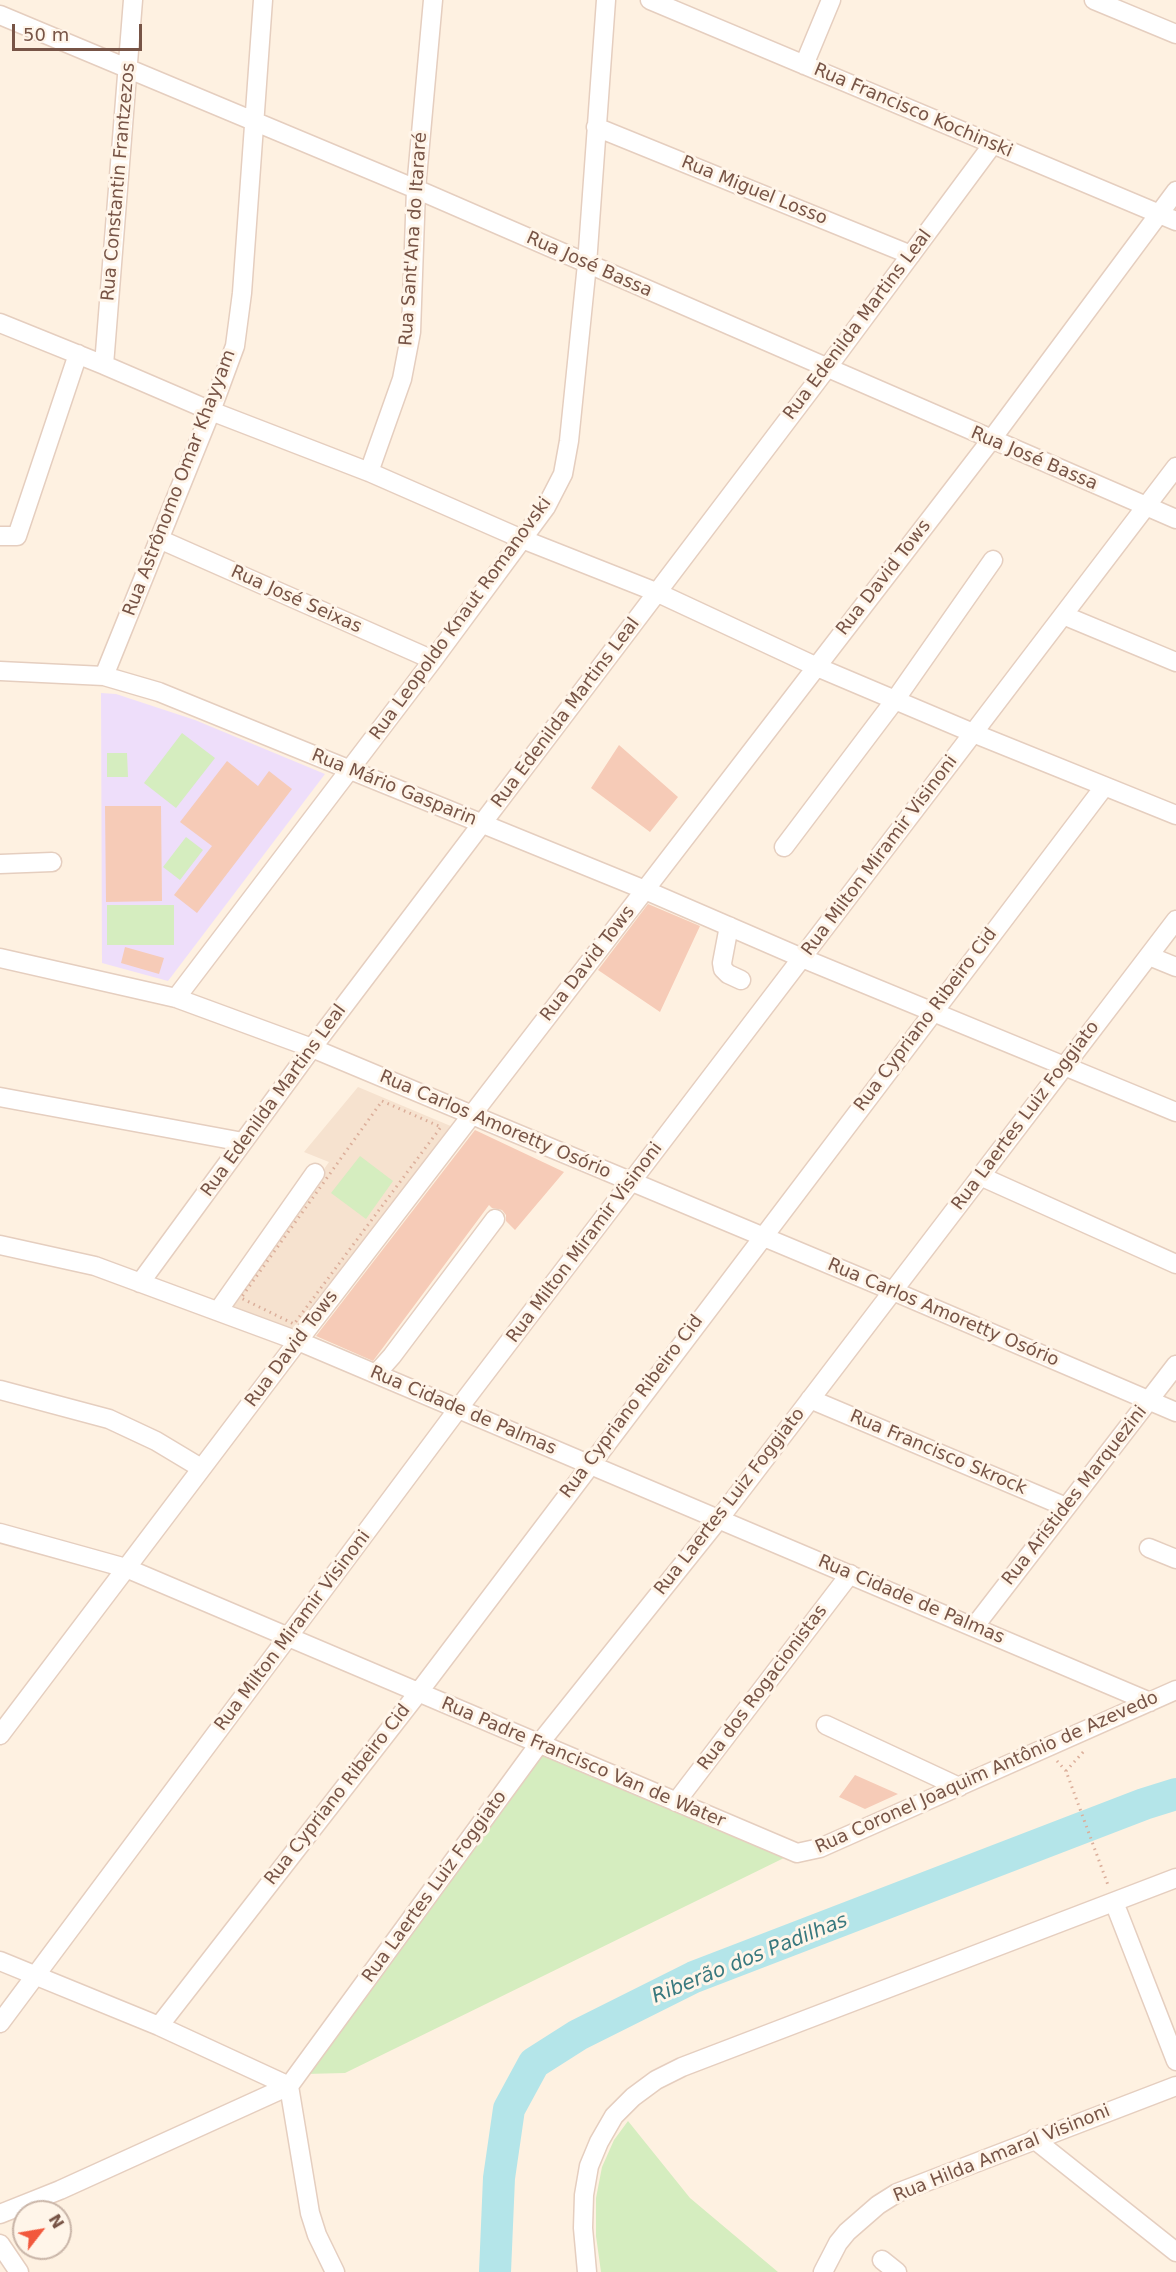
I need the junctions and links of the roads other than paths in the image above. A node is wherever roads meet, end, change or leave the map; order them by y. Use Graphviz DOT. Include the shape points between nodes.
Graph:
graph roads {
  1 [pos="133,0"];
  2 [pos="263,0"];
  3 [pos="433,0"];
  4 [pos="606,0"];
  5 [pos="650,0"];
  6 [pos="831,0"];
  7 [pos="1094,0"];
  8 [pos="1114,4"];
  9 [pos="0,15"];
  10 [pos="1176,34"];
  11 [pos="804,65"];
  12 [pos="129,69"];
  13 [pos="254,121"];
  14 [pos="597,127"];
  15 [pos="993,144"];
  16 [pos="416,189"];
  17 [pos="1176,191"];
  18 [pos="1159,214"];
  19 [pos="1176,222"];
  20 [pos="910,255"];
  21 [pos="586,264"];
  22 [pos="0,323"];
  23 [pos="78,354"];
  24 [pos="104,365"];
  25 [pos="827,369"];
  26 [pos="211,411"];
  27 [pos="991,440"];
  28 [pos="1176,467"];
  29 [pos="369,472"];
  30 [pos="1146,507"];
  31 [pos="1176,519"];
  32 [pos="0,536"];
  33 [pos="159,539"];
  34 [pos="522,540"];
  35 [pos="993,560"];
  36 [pos="656,592"];
  37 [pos="1063,615"];
  38 [pos="433,660"];
  39 [pos="1176,662"];
  40 [pos="816,667"];
  41 [pos="0,671"];
  42 [pos="104,676"];
  43 [pos="896,700"];
  44 [pos="973,733"];
  45 [pos="350,770"];
  46 [pos="1104,787"];
  47 [pos="1176,815"];
  48 [pos="482,824"];
  49 [pos="784,847"];
  50 [pos="51,862"];
  51 [pos="0,864"];
  52 [pos="645,890"];
  53 [pos="1176,920"];
  54 [pos="729,926"];
  55 [pos="1149,956"];
  56 [pos="0,958"];
  57 [pos="802,958"];
  58 [pos="1176,967"];
  59 [pos="741,980"];
  60 [pos="176,998"];
  61 [pos="932,1012"];
  62 [pos="312,1048"];
  63 [pos="1065,1065"];
  64 [pos="0,1096"];
  65 [pos="1176,1112"];
  66 [pos="471,1116"];
  67 [pos="243,1142"];
  68 [pos="315,1173"];
  69 [pos="980,1176"];
  70 [pos="632,1182"];
  71 [pos="495,1219"];
  72 [pos="762,1237"];
  73 [pos="0,1245"];
  74 [pos="1176,1264"];
  75 [pos="141,1283"];
  76 [pos="892,1291"];
  77 [pos="219,1311"];
  78 [pos="298,1341"];
  79 [pos="1176,1365"];
  80 [pos="376,1374"];
  81 [pos="0,1390"];
  82 [pos="810,1399"];
  83 [pos="1149,1401"];
  84 [pos="458,1409"];
  85 [pos="1176,1412"];
  86 [pos="589,1464"];
  87 [pos="201,1468"];
  88 [pos="1066,1507"];
  89 [pos="719,1519"];
  90 [pos="0,1533"];
  91 [pos="1149,1548"];
  92 [pos="1176,1559"];
  93 [pos="126,1569"];
  94 [pos="849,1575"];
  95 [pos="974,1627"];
  96 [pos="289,1638"];
  97 [pos="1176,1690"];
  98 [pos="418,1692"];
  99 [pos="1150,1701"];
  100 [pos="826,1725"];
  101 [pos="0,1735"];
  102 [pos="539,1744"];
  103 [pos="959,1786"];
  104 [pos="676,1802"];
  105 [pos="797,1853"];
  106 [pos="1176,1878"];
  107 [pos="1114,1902"];
  108 [pos="0,1961"];
  109 [pos="36,1977"];
  110 [pos="0,2023"];
  111 [pos="159,2026"];
  112 [pos="1176,2061"];
  113 [pos="289,2086"];
  114 [pos="1176,2086"];
  115 [pos="1034,2139"];
  116 [pos="0,2214"];
  117 [pos="0,2244"];
  118 [pos="1176,2252"];
  119 [pos="882,2260"];
  120 [pos="20,2272"];
  121 [pos="335,2272"];
  122 [pos="587,2272"];
  123 [pos="823,2272"];
  124 [pos="897,2272"];
  1 -- 12 [label="street, Rua Constantin Frantzezos"];
  2 -- 13 [label="street, Rua Astrônomo Omar Khayyam"];
  3 -- 16 [label="street, Rua Sant'Ana do Itararé"];
  4 -- 14 [label="street, Rua Leopoldo Knaut Romanovski"];
  5 -- 11 [label="street, Rua Francisco Kochinski"];
  6 -- 11 [label="street"];
  7 -- 8 [label="street"];
  8 -- 10 [label="street"];
  9 -- 12 [label="street, Rua José Bassa"];
  11 -- 15 [label="street, Rua Francisco Kochinski"];
  12 -- 13 [label="street, Rua José Bassa"];
  12 -- 24 [label="street, Rua Constantin Frantzezos"];
  13 -- 16 [label="street, Rua José Bassa"];
  13 -- 26 [label="street, Rua Astrônomo Omar Khayyam" via="235,346"];
  14 -- 20 [label="street, Rua Miguel Losso"];
  14 -- 21 [label="street, Rua Leopoldo Knaut Romanovski"];
  15 -- 18 [label="street, Rua Francisco Kochinski"];
  15 -- 20 [label="street, Rua Edenilda Martins Leal"];
  16 -- 21 [label="street, Rua José Bassa"];
  16 -- 29 [label="street, Rua Sant'Ana do Itararé" via="411,332 402,379"];
  17 -- 18 [label="street, Rua David Tows"];
  18 -- 19 [label="street, Rua Francisco Kochinski"];
  18 -- 27 [label="street, Rua David Tows"];
  20 -- 25 [label="street, Rua Edenilda Martins Leal"];
  21 -- 25 [label="street, Rua José Bassa"];
  21 -- 34 [label="street, Rua Leopoldo Knaut Romanovski" via="563,474"];
  22 -- 23 [label="street"];
  23 -- 24 [label="street"];
  23 -- 32 [label="street" via="17,536"];
  24 -- 26 [label="street"];
  25 -- 27 [label="street, Rua José Bassa"];
  25 -- 36 [label="street, Rua Edenilda Martins Leal"];
  26 -- 29 [label="street"];
  26 -- 33 [label="street, Rua Astrônomo Omar Khayyam"];
  27 -- 30 [label="street, Rua José Bassa"];
  27 -- 40 [label="street, Rua David Tows"];
  28 -- 30 [label="street, Rua Milton Miramir Visinoni"];
  29 -- 34 [label="street"];
  30 -- 31 [label="street, Rua José Bassa"];
  30 -- 37 [label="street, Rua Milton Miramir Visinoni"];
  33 -- 38 [label="street, Rua José Seixas"];
  33 -- 42 [label="street, Rua Astrônomo Omar Khayyam"];
  34 -- 36 [label="street"];
  34 -- 38 [label="street, Rua Leopoldo Knaut Romanovski"];
  35 -- 43 [label="street"];
  36 -- 40 [label="street"];
  36 -- 48 [label="street, Rua Edenilda Martins Leal"];
  37 -- 39 [label="street"];
  37 -- 44 [label="street, Rua Milton Miramir Visinoni"];
  38 -- 45 [label="street, Rua Leopoldo Knaut Romanovski"];
  40 -- 43 [label="street"];
  40 -- 52 [label="street, Rua David Tows"];
  41 -- 42 [label="street, Rua Mário Gasparin"];
  42 -- 45 [label="street, Rua Mário Gasparin" via="159,692"];
  43 -- 44 [label="street"];
  43 -- 49 [label="street"];
  44 -- 46 [label="street"];
  44 -- 57 [label="street, Rua Milton Miramir Visinoni"];
  45 -- 48 [label="street, Rua Mário Gasparin"];
  45 -- 60 [label="street, Rua Leopoldo Knaut Romanovski"];
  46 -- 47 [label="street"];
  46 -- 61 [label="street, Rua Cypriano Ribeiro Cid"];
  48 -- 52 [label="street, Rua Mário Gasparin"];
  48 -- 62 [label="street, Rua Edenilda Martins Leal"];
  50 -- 51 [label="street"];
  52 -- 54 [label="street, Rua Mário Gasparin"];
  52 -- 66 [label="street, Rua David Tows"];
  53 -- 55 [label="street, Rua Laertes Luiz Foggiato"];
  54 -- 57 [label="street, Rua Mário Gasparin"];
  54 -- 59 [label="street" via="722,963 728,974"];
  55 -- 58 [label="street"];
  55 -- 63 [label="street, Rua Laertes Luiz Foggiato"];
  56 -- 60 [label="street, Rua Carlos Amoretty Osório"];
  57 -- 61 [label="street, Rua Mário Gasparin"];
  57 -- 70 [label="street, Rua Milton Miramir Visinoni"];
  60 -- 62 [label="street, Rua Carlos Amoretty Osório"];
  61 -- 63 [label="street, Rua Mário Gasparin"];
  61 -- 72 [label="street, Rua Cypriano Ribeiro Cid"];
  62 -- 66 [label="street, Rua Carlos Amoretty Osório"];
  62 -- 67 [label="street, Rua Edenilda Martins Leal"];
  63 -- 65 [label="street, Rua Mário Gasparin"];
  63 -- 69 [label="street, Rua Laertes Luiz Foggiato"];
  64 -- 67 [label="street"];
  66 -- 70 [label="street, Rua Carlos Amoretty Osório"];
  66 -- 78 [label="street, Rua David Tows"];
  67 -- 75 [label="street, Rua Edenilda Martins Leal"];
  68 -- 77 [label="street"];
  69 -- 74 [label="street"];
  69 -- 76 [label="street, Rua Laertes Luiz Foggiato"];
  70 -- 72 [label="street, Rua Carlos Amoretty Osório"];
  70 -- 84 [label="street, Rua Milton Miramir Visinoni"];
  71 -- 80 [label="street"];
  72 -- 76 [label="street, Rua Carlos Amoretty Osório"];
  72 -- 86 [label="street, Rua Cypriano Ribeiro Cid"];
  73 -- 75 [label="street, Rua Cidade de Palmas" via="95,1266"];
  75 -- 77 [label="street, Rua Cidade de Palmas"];
  76 -- 82 [label="street, Rua Laertes Luiz Foggiato"];
  76 -- 83 [label="street, Rua Carlos Amoretty Osório"];
  77 -- 78 [label="street, Rua Cidade de Palmas"];
  78 -- 80 [label="street, Rua Cidade de Palmas"];
  78 -- 87 [label="street, Rua David Tows"];
  79 -- 83 [label="street, Rua Aristides Marquezini"];
  80 -- 84 [label="street, Rua Cidade de Palmas"];
  81 -- 87 [label="street" via="109,1419"];
  82 -- 88 [label="street, Rua Francisco Skrock"];
  82 -- 89 [label="street, Rua Laertes Luiz Foggiato"];
  83 -- 85 [label="street, Rua Carlos Amoretty Osório"];
  83 -- 88 [label="street, Rua Aristides Marquezini"];
  84 -- 86 [label="street, Rua Cidade de Palmas"];
  84 -- 96 [label="street, Rua Milton Miramir Visinoni"];
  86 -- 89 [label="street, Rua Cidade de Palmas"];
  86 -- 98 [label="street, Rua Cypriano Ribeiro Cid"];
  87 -- 93 [label="street, Rua David Tows"];
  88 -- 95 [label="street, Rua Aristides Marquezini"];
  89 -- 94 [label="street, Rua Cidade de Palmas"];
  89 -- 102 [label="street, Rua Laertes Luiz Foggiato"];
  90 -- 93 [label="street, Rua Padre Francisco Van de Water"];
  91 -- 92 [label="street"];
  93 -- 96 [label="street, Rua Padre Francisco Van de Water"];
  93 -- 101 [label="street, Rua David Tows"];
  94 -- 95 [label="street, Rua Cidade de Palmas"];
  94 -- 104 [label="street, Rua dos Rogacionistas"];
  95 -- 99 [label="street, Rua Cidade de Palmas"];
  96 -- 98 [label="street, Rua Padre Francisco Van de Water"];
  96 -- 109 [label="street, Rua Milton Miramir Visinoni"];
  97 -- 99 [label="street, Rua Coronel Joaquim Antônio de Azevedo"];
  98 -- 102 [label="street, Rua Padre Francisco Van de Water"];
  98 -- 111 [label="street, Rua Cypriano Ribeiro Cid"];
  99 -- 103 [label="street, Rua Coronel Joaquim Antônio de Azevedo"];
  100 -- 103 [label="street"];
  102 -- 104 [label="street, Rua Padre Francisco Van de Water"];
  102 -- 113 [label="street, Rua Laertes Luiz Foggiato"];
  103 -- 105 [label="street, Rua Coronel Joaquim Antônio de Azevedo" via="820,1848"];
  104 -- 105 [label="street, Rua Padre Francisco Van de Water"];
  106 -- 107 [label="street"];
  107 -- 112 [label="street"];
  107 -- 122 [label="street" via="656,2080 614,2116 589,2166 583,2228"];
  108 -- 109 [label="street"];
  109 -- 110 [label="street, Rua Milton Miramir Visinoni"];
  109 -- 111 [label="street"];
  111 -- 113 [label="street"];
  113 -- 116 [label="street"];
  113 -- 121 [label="street" via="310,2213"];
  114 -- 115 [label="street, Rua Hilda Amaral Visinoni"];
  115 -- 118 [label="street"];
  115 -- 123 [label="street, Rua Hilda Amaral Visinoni" via="916,2185 878,2205 847,2232"];
  117 -- 120 [label="street"];
  119 -- 124 [label="street"];
}
